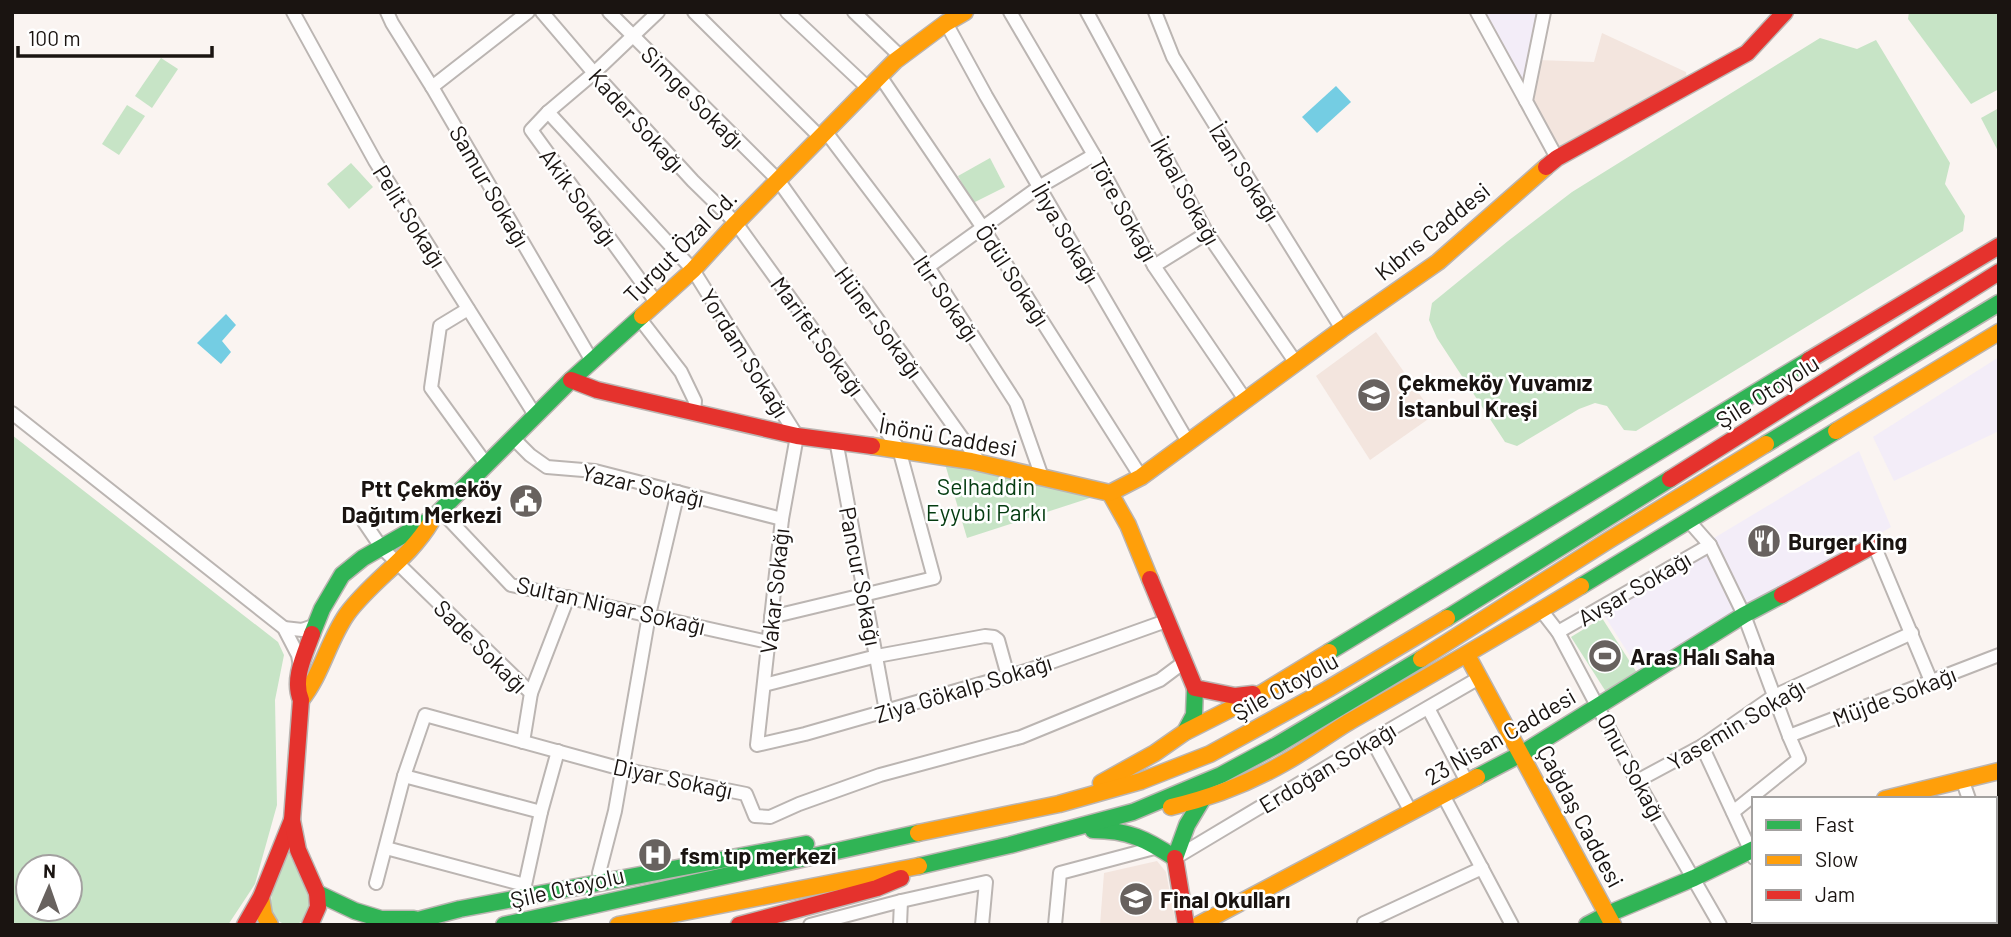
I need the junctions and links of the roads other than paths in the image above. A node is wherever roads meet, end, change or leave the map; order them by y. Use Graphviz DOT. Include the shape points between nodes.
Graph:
graph roads {
  1 [pos="293,12"];
  2 [pos="387,12"];
  3 [pos="528,12"];
  4 [pos="542,12"];
  5 [pos="609,12"];
  6 [pos="658,12"];
  7 [pos="694,12"];
  8 [pos="788,12"];
  9 [pos="854,12"];
  10 [pos="965,12"];
  11 [pos="1010,12"];
  12 [pos="1087,12"];
  13 [pos="1155,12"];
  14 [pos="1477,12"];
  15 [pos="1544,12"];
  16 [pos="1785,12"];
  17 [pos="943,18"];
  18 [pos="633,37"];
  19 [pos="901,57"];
  20 [pos="594,73"];
  21 [pos="880,76"];
  22 [pos="432,87"];
  23 [pos="868,88"];
  24 [pos="1526,101"];
  25 [pos="548,112"];
  26 [pos="823,135"];
  27 [pos="1094,155"];
  28 [pos="1557,158"];
  29 [pos="778,180"];
  30 [pos="1039,187"];
  31 [pos="736,223"];
  32 [pos="983,229"];
  33 [pos="1207,233"];
  34 [pos="1999,246"];
  35 [pos="1154,266"];
  36 [pos="928,267"];
  37 [pos="693,270"];
  38 [pos="1999,272"];
  39 [pos="656,302"];
  40 [pos="1999,303"];
  41 [pos="468,309"];
  42 [pos="640,319"];
  43 [pos="1342,328"];
  44 [pos="1999,332"];
  45 [pos="592,361"];
  46 [pos="1296,363"];
  47 [pos="571,380"];
  48 [pos="1246,401"];
  49 [pos="694,412"];
  50 [pos="12,413"];
  51 [pos="536,415"];
  52 [pos="796,436"];
  53 [pos="513,438"];
  54 [pos="836,440"];
  55 [pos="1188,442"];
  56 [pos="899,449"];
  57 [pos="980,463"];
  58 [pos="486,464"];
  59 [pos="1042,477"];
  60 [pos="1141,477"];
  61 [pos="678,492"];
  62 [pos="1110,493"];
  63 [pos="437,515"];
  64 [pos="782,519"];
  65 [pos="1688,520"];
  66 [pos="364,522"];
  67 [pos="1710,545"];
  68 [pos="1874,545"];
  69 [pos="382,547"];
  70 [pos="398,563"];
  71 [pos="864,595"];
  72 [pos="568,597"];
  73 [pos="1542,610"];
  74 [pos="649,615"];
  75 [pos="1744,615"];
  76 [pos="771,617"];
  77 [pos="1166,621"];
  78 [pos="316,625"];
  79 [pos="284,628"];
  80 [pos="1559,632"];
  81 [pos="1912,633"];
  82 [pos="768,642"];
  83 [pos="1999,655"];
  84 [pos="877,656"];
  85 [pos="1467,656"];
  86 [pos="1185,662"];
  87 [pos="300,666"];
  88 [pos="1008,676"];
  89 [pos="1479,678"];
  90 [pos="1931,681"];
  91 [pos="764,685"];
  92 [pos="1195,688"];
  93 [pos="531,693"];
  94 [pos="1262,693"];
  95 [pos="1774,696"];
  96 [pos="301,700"];
  97 [pos="1599,706"];
  98 [pos="1427,708"];
  99 [pos="886,711"];
  100 [pos="1185,732"];
  101 [pos="1789,736"];
  102 [pos="1372,740"];
  103 [pos="523,742"];
  104 [pos="757,746"];
  105 [pos="1702,746"];
  106 [pos="558,751"];
  107 [pos="1521,754"];
  108 [pos="622,769"];
  109 [pos="1999,771"];
  110 [pos="1221,775"];
  111 [pos="404,776"];
  112 [pos="1962,779"];
  113 [pos="1637,781"];
  114 [pos="1467,782"];
  115 [pos="1443,795"];
  116 [pos="1893,797"];
  117 [pos="1968,797"];
  118 [pos="1202,800"];
  119 [pos="1059,804"];
  120 [pos="1133,812"];
  121 [pos="1412,812"];
  122 [pos="1733,812"];
  123 [pos="541,813"];
  124 [pos="292,820"];
  125 [pos="940,828"];
  126 [pos="1059,831"];
  127 [pos="1158,847"];
  128 [pos="386,848"];
  129 [pos="1752,853"];
  130 [pos="1175,858"];
  131 [pos="942,860"];
  132 [pos="1482,868"];
  133 [pos="600,873"];
  134 [pos="1695,878"];
  135 [pos="376,883"];
  136 [pos="317,893"];
  137 [pos="261,897"];
  138 [pos="901,901"];
  139 [pos="1610,919"];
  140 [pos="419,922"];
  141 [pos="812,924"];
  142 [pos="245,925"];
  143 [pos="270,925"];
  144 [pos="310,925"];
  145 [pos="351,925"];
  146 [pos="399,925"];
  147 [pos="504,925"];
  148 [pos="618,925"];
  149 [pos="738,925"];
  150 [pos="900,925"];
  151 [pos="982,925"];
  152 [pos="1055,925"];
  153 [pos="1186,925"];
  154 [pos="1198,925"];
  155 [pos="1364,925"];
  156 [pos="1512,925"];
  157 [pos="1587,925"];
  158 [pos="1720,925"];
  1 -- 41 [label="street, Pelit Sokağı" via="375,161"];
  2 -- 22 [label="street, Samur Sokağı"];
  3 -- 22 [label="street"];
  4 -- 20 [label="street, Kader Sokağı"];
  5 -- 18 [label="street, Simge Sokağı"];
  6 -- 18 [label="street, Akik Sokağı"];
  7 -- 26 [label="street, Itır Sokağı"];
  8 -- 23 [label="street"];
  9 -- 19 [label="street"];
  10 -- 17 [label="main road, Turgut Özal Cd."];
  11 -- 27 [label="street, Töre Sokağı"];
  12 -- 33 [label="street, İkbal Sokağı"];
  13 -- 43 [label="street, İzan Sokağı" via="1173,57"];
  14 -- 24 [label="street"];
  15 -- 24 [label="street"];
  16 -- 28 [label="main road, Kıbrıs Caddesi" via="1747,53"];
  17 -- 19 [label="main road, Turgut Özal Cd."];
  17 -- 30 [label="street, İhya Sokağı"];
  18 -- 20 [label="street, Akik Sokağı"];
  18 -- 29 [label="street, Simge Sokağı"];
  19 -- 21 [label="main road, Turgut Özal Cd."];
  20 -- 25 [label="street, Akik Sokağı"];
  20 -- 31 [label="street, Kader Sokağı"];
  21 -- 23 [label="main road, Turgut Özal Cd."];
  21 -- 32 [label="street, Ödül Sokağı"];
  22 -- 45 [label="street, Samur Sokağı"];
  23 -- 26 [label="main road, Turgut Özal Cd."];
  24 -- 28 [label="street"];
  25 -- 37 [label="street, Yordam Sokağı"];
  25 -- 39 [label="street, Akik Sokağı" via="531,130"];
  26 -- 29 [label="main road, Turgut Özal Cd."];
  26 -- 36 [label="street, Itır Sokağı"];
  27 -- 30 [label="street"];
  27 -- 35 [label="street, Töre Sokağı"];
  28 -- 43 [label="main road, Kıbrıs Caddesi" via="1438,262"];
  29 -- 31 [label="main road, Turgut Özal Cd."];
  29 -- 57 [label="street, Hüner Sokağı"];
  30 -- 32 [label="street"];
  30 -- 55 [label="street, İhya Sokağı"];
  31 -- 37 [label="main road, Turgut Özal Cd."];
  31 -- 56 [label="street, Marifet Sokağı"];
  32 -- 36 [label="street"];
  32 -- 60 [label="street, Ödül Sokağı"];
  33 -- 35 [label="street"];
  33 -- 46 [label="street, İkbal Sokağı"];
  34 -- 94 [label="main road"];
  35 -- 48 [label="street, Töre Sokağı"];
  36 -- 59 [label="street, Itır Sokağı" via="1016,402"];
  37 -- 39 [label="main road, Turgut Özal Cd."];
  37 -- 52 [label="street, Yordam Sokağı"];
  38 -- 119 [label="main road, Şile Otoyolu" via="1494,590 1328,689 1209,754 1142,781"];
  39 -- 42 [label="main road, Turgut Özal Cd."];
  40 -- 110 [label="main road, Şile Otoyolu" via="1415,662"];
  41 -- 51 [label="street, Pelit Sokağı"];
  41 -- 58 [label="street" via="440,326 431,387"];
  42 -- 45 [label="main road, Turgut Özal Cd."];
  42 -- 49 [label="street" via="681,372 695,401"];
  43 -- 46 [label="main road, Kıbrıs Caddesi"];
  44 -- 65 [label="main road"];
  45 -- 47 [label="main road, Turgut Özal Cd."];
  46 -- 48 [label="main road, Kıbrıs Caddesi"];
  47 -- 49 [label="main road, İnönü Caddesi"];
  47 -- 51 [label="main road, Turgut Özal Cd."];
  48 -- 55 [label="main road, Kıbrıs Caddesi"];
  49 -- 52 [label="main road, İnönü Caddesi"];
  50 -- 79 [label="street"];
  51 -- 53 [label="main road, Turgut Özal Cd."];
  52 -- 54 [label="main road, İnönü Caddesi"];
  52 -- 64 [label="street, Vakar Sokağı"];
  53 -- 58 [label="main road, Turgut Özal Cd."];
  53 -- 61 [label="street, Yazar Sokağı" via="547,467 595,471"];
  54 -- 56 [label="main road, İnönü Caddesi"];
  54 -- 71 [label="street, Pancur Sokağı"];
  55 -- 60 [label="main road, Kıbrıs Caddesi"];
  56 -- 57 [label="main road, İnönü Caddesi"];
  56 -- 71 [label="street" via="934,578"];
  57 -- 59 [label="main road, İnönü Caddesi"];
  58 -- 63 [label="main road, Turgut Özal Cd."];
  59 -- 62 [label="main road, İnönü Caddesi"];
  60 -- 62 [label="main road, Kıbrıs Caddesi"];
  61 -- 64 [label="street, Yazar Sokağı"];
  61 -- 74 [label="street"];
  62 -- 77 [label="main road" via="1128,525"];
  63 -- 69 [label="main road, Turgut Özal Cd."];
  63 -- 70 [label="main road, Turgut Özal Cd."];
  63 -- 72 [label="street, Sultan Nigar Sokağı" via="511,584"];
  64 -- 76 [label="street, Vakar Sokağı"];
  65 -- 67 [label="street"];
  65 -- 73 [label="main road"];
  66 -- 69 [label="street, Sade Sokağı"];
  67 -- 75 [label="street"];
  67 -- 80 [label="street, Avşar Sokağı"];
  68 -- 75 [label="main road, 23 Nisan Caddesi"];
  68 -- 81 [label="street, 23 Nisan Caddesi"];
  69 -- 70 [label="street, Sade Sokağı"];
  69 -- 78 [label="main road, Turgut Özal Cd." via="342,575"];
  70 -- 93 [label="street, Sade Sokağı"];
  70 -- 96 [label="main road, Turgut Özal Cd." via="339,626 311,690"];
  71 -- 76 [label="street"];
  71 -- 84 [label="street, Pancur Sokağı"];
  72 -- 74 [label="street, Sultan Nigar Sokağı"];
  72 -- 93 [label="street"];
  73 -- 80 [label="street, Onur Sokağı"];
  73 -- 85 [label="main road"];
  74 -- 82 [label="street, Sultan Nigar Sokağı"];
  74 -- 108 [label="street"];
  75 -- 95 [label="street"];
  75 -- 97 [label="main road, 23 Nisan Caddesi"];
  76 -- 82 [label="street, Vakar Sokağı"];
  77 -- 86 [label="main road"];
  77 -- 88 [label="street, Ziya Gökalp Sokağı"];
  78 -- 79 [label="street" via="302,630"];
  78 -- 87 [label="main road, Turgut Özal Cd."];
  79 -- 87 [label="street"];
  80 -- 97 [label="street, Onur Sokağı"];
  81 -- 90 [label="street, 23 Nisan Caddesi"];
  81 -- 95 [label="street, Yasemin Sokağı"];
  82 -- 91 [label="street, Vakar Sokağı"];
  83 -- 90 [label="street, Müjde Sokağı"];
  84 -- 88 [label="street" via="990,636 998,640"];
  84 -- 91 [label="street"];
  84 -- 99 [label="street, Pancur Sokağı"];
  85 -- 89 [label="main road, Çağdaş Caddesi"];
  85 -- 118 [label="main road" via="1283,764"];
  86 -- 92 [label="main road"];
  86 -- 108 [label="street, Diyar Sokağı" via="1160,680 1021,737 880,775 770,817 755,816 746,794"];
  87 -- 96 [label="main road, Turgut Özal Cd." via="297,691"];
  88 -- 99 [label="street, Ziya Gökalp Sokağı"];
  89 -- 98 [label="street, Erdoğan Sokağı"];
  89 -- 107 [label="main road, Çağdaş Caddesi"];
  90 -- 101 [label="street, Müjde Sokağı"];
  91 -- 104 [label="street, Vakar Sokağı"];
  92 -- 94 [label="main road" via="1235,696"];
  92 -- 100 [label="main road" via="1194,715"];
  93 -- 103 [label="street, Sade Sokağı"];
  94 -- 100 [label="main road"];
  95 -- 101 [label="street"];
  95 -- 105 [label="street, Yasemin Sokağı"];
  96 -- 124 [label="main road, Turgut Özal Cd."];
  97 -- 107 [label="main road, 23 Nisan Caddesi"];
  97 -- 113 [label="street, Onur Sokağı"];
  98 -- 102 [label="street, Erdoğan Sokağı"];
  98 -- 114 [label="street"];
  99 -- 104 [label="street, Ziya Gökalp Sokağı"];
  100 -- 119 [label="main road" via="1121,773"];
  101 -- 122 [label="street" via="1799,759"];
  102 -- 121 [label="street"];
  102 -- 130 [label="street, Erdoğan Sokağı"];
  103 -- 106 [label="street, Diyar Sokağı"];
  103 -- 111 [label="street, Diyar Sokağı" via="425,715"];
  105 -- 113 [label="street, Yasemin Sokağı"];
  105 -- 122 [label="street"];
  106 -- 108 [label="street, Diyar Sokağı"];
  106 -- 123 [label="street"];
  107 -- 114 [label="main road, 23 Nisan Caddesi"];
  107 -- 139 [label="main road, Çağdaş Caddesi"];
  108 -- 133 [label="street"];
  109 -- 112 [label="main road"];
  110 -- 118 [label="main road"];
  110 -- 120 [label="main road, Şile Otoyolu"];
  111 -- 123 [label="street"];
  111 -- 128 [label="street, Diyar Sokağı"];
  112 -- 116 [label="main road"];
  112 -- 117 [label="street"];
  113 -- 134 [label="street, Onur Sokağı"];
  114 -- 115 [label="main road, 23 Nisan Caddesi"];
  115 -- 121 [label="main road, 23 Nisan Caddesi"];
  115 -- 132 [label="street"];
  118 -- 120 [label="main road"];
  118 -- 130 [label="main road" via="1181,836"];
  119 -- 125 [label="main road, Şile Otoyolu"];
  120 -- 126 [label="main road, Şile Otoyolu"];
  121 -- 154 [label="main road, 23 Nisan Caddesi"];
  122 -- 129 [label="street"];
  123 -- 128 [label="street" via="525,885"];
  124 -- 136 [label="main road" via="298,850"];
  124 -- 137 [label="main road"];
  125 -- 140 [label="main road" via="758,852 443,913"];
  125 -- 147 [label="main road, Şile Otoyolu"];
  126 -- 127 [label="main road" via="1115,830"];
  126 -- 131 [label="main road, Şile Otoyolu"];
  127 -- 130 [label="main road"];
  127 -- 152 [label="street" via="1059,873"];
  128 -- 135 [label="street, Diyar Sokağı"];
  129 -- 134 [label="main road"];
  130 -- 153 [label="main road"];
  131 -- 148 [label="main road, Şile Otoyolu"];
  131 -- 149 [label="main road" via="877,888"];
  132 -- 155 [label="street"];
  132 -- 156 [label="street"];
  134 -- 139 [label="main road"];
  134 -- 158 [label="street, Onur Sokağı"];
  136 -- 140 [label="main road" via="381,919"];
  136 -- 144 [label="main road" via="318,907"];
  136 -- 145 [label="main road"];
  137 -- 142 [label="main road"];
  137 -- 143 [label="main road"];
  138 -- 141 [label="street"];
  138 -- 150 [label="street"];
  138 -- 151 [label="street" via="986,882"];
  139 -- 157 [label="main road"];
  140 -- 146 [label="main road"];
}
